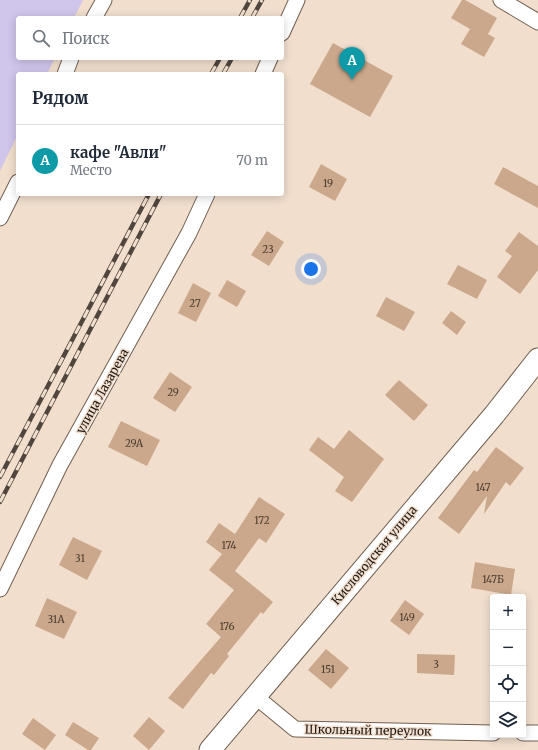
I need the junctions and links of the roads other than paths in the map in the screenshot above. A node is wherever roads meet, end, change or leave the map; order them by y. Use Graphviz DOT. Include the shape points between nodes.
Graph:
graph roads {
  1 [pos="104,0"];
  2 [pos="297,0"];
  3 [pos="501,0"];
  4 [pos="95,16"];
  5 [pos="538,22"];
  6 [pos="284,29"];
  7 [pos="70,60"];
  8 [pos="269,60"];
  9 [pos="66,72"];
  10 [pos="264,72"];
  11 [pos="16,186"];
  12 [pos="206,196"];
  13 [pos="0,218"];
  14 [pos="538,359"];
  15 [pos="0,589"];
  16 [pos="255,696"];
  17 [pos="490,733"];
  18 [pos="526,733"];
  19 [pos="538,733"];
  20 [pos="210,750"];
  1 -- 4 [label="street"];
  2 -- 6 [label="street"];
  3 -- 5 [label="street"];
  7 -- 9 [label="street"];
  8 -- 10 [label="street"];
  11 -- 13 [label="street"];
  12 -- 15 [label="street, улица Лазарева" via="189,233 60,465"];
  14 -- 16 [label="street, Кисловодская улица" via="494,415"];
  16 -- 17 [label="street, Школьный переулок" via="295,729"];
  16 -- 20 [label="street, Кисловодская улица"];
  18 -- 19 [label="street"];
}
